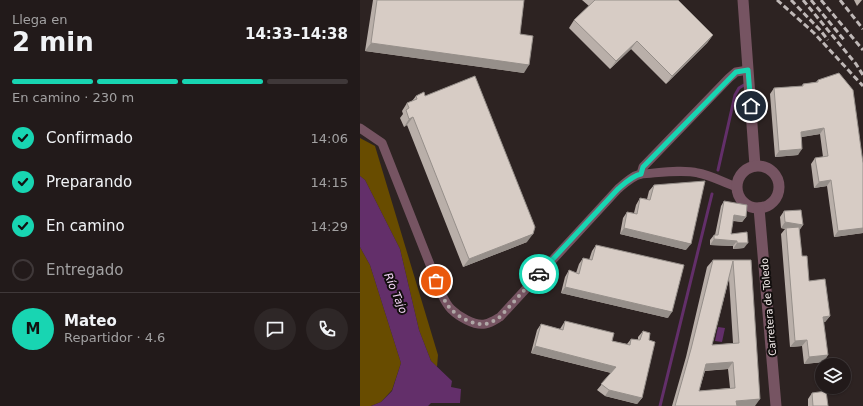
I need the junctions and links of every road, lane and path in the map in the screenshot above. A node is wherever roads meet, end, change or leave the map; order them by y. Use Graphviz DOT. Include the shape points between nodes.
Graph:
graph roads {
  1 [pos="744,0"];
  2 [pos="748,73"];
  3 [pos="360,128"];
  4 [pos="756,166"];
  5 [pos="641,174"];
  6 [pos="737,187"];
  7 [pos="759,208"];
  8 [pos="776,406"];
  1 -- 2 [label="street"];
  2 -- 4 [label="street"];
  2 -- 5 [label="street" via="736,72 643,167"];
  3 -- 5 [label="street" via="382,143 442,295 450,308 461,316 484,324 500,317 618,189"];
  4 -- 6 [label="street" via="742,173"];
  4 -- 7 [label="street" via="771,171 779,185 774,201"];
  5 -- 6 [label="street" via="695,172"];
  6 -- 7 [label="street" via="743,202"];
  7 -- 8 [label="street, Carretera de Toledo"];
}
